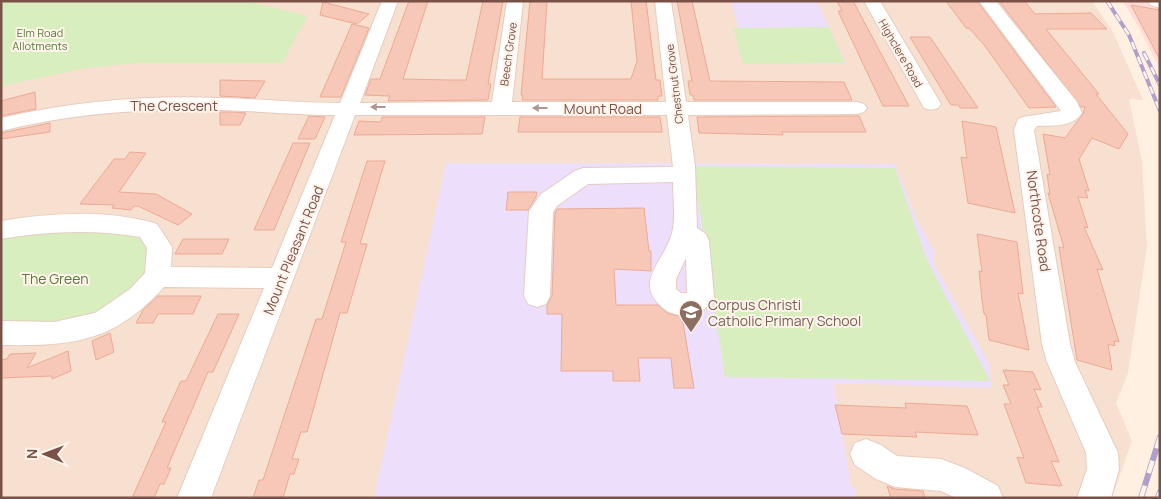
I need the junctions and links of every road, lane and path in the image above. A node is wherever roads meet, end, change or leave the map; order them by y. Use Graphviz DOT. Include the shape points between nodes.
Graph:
graph roads {
  1 [pos="390,1"];
  2 [pos="515,1"];
  3 [pos="663,1"];
  4 [pos="872,1"];
  5 [pos="987,1"];
  6 [pos="1156,1"];
  7 [pos="1160,3"];
  8 [pos="931,104"];
  9 [pos="348,108"];
  10 [pos="501,108"];
  11 [pos="676,108"];
  12 [pos="857,108"];
  13 [pos="1,125"];
  14 [pos="684,170"];
  15 [pos="1,230"];
  16 [pos="685,232"];
  17 [pos="158,277"];
  18 [pos="281,278"];
  19 [pos="537,296"];
  20 [pos="1,333"];
  21 [pos="866,454"];
  22 [pos="194,498"];
  23 [pos="986,498"];
  24 [pos="1094,498"];
  1 -- 9 [label="street, Mount Pleasant Road"];
  2 -- 10 [label="street, Beech Grove"];
  3 -- 11 [label="street, Chestnut Grove"];
  4 -- 8 [label="street, Highclere Road"];
  5 -- 24 [label="street, Northcote Road" via="1070,106 1072,113 1059,120 1031,120 1025,124 1024,130 1056,344 1102,453 1103,469"];
  6 -- 7 [label="street"];
  10 -- 9 [label="street, Mount Road, one-way"];
  9 -- 13 [label="street, The Crescent" via="118,105 65,110"];
  9 -- 18 [label="street, Mount Pleasant Road"];
  11 -- 10 [label="street, Mount Road, one-way"];
  11 -- 12 [label="street, Mount Road"];
  11 -- 14 [label="street, Chestnut Grove"];
  14 -- 16 [label="street, Chestnut Grove"];
  14 -- 19 [label="street" via="583,176 549,200 541,211"];
  15 -- 17 [label="street" via="29,224 122,224 148,230 160,248"];
  17 -- 18 [label="street"];
  17 -- 20 [label="street" via="139,297 102,323 54,334"];
  18 -- 22 [label="street, Mount Pleasant Road"];
  21 -- 23 [label="street" via="876,457 896,472 941,475"];
}
